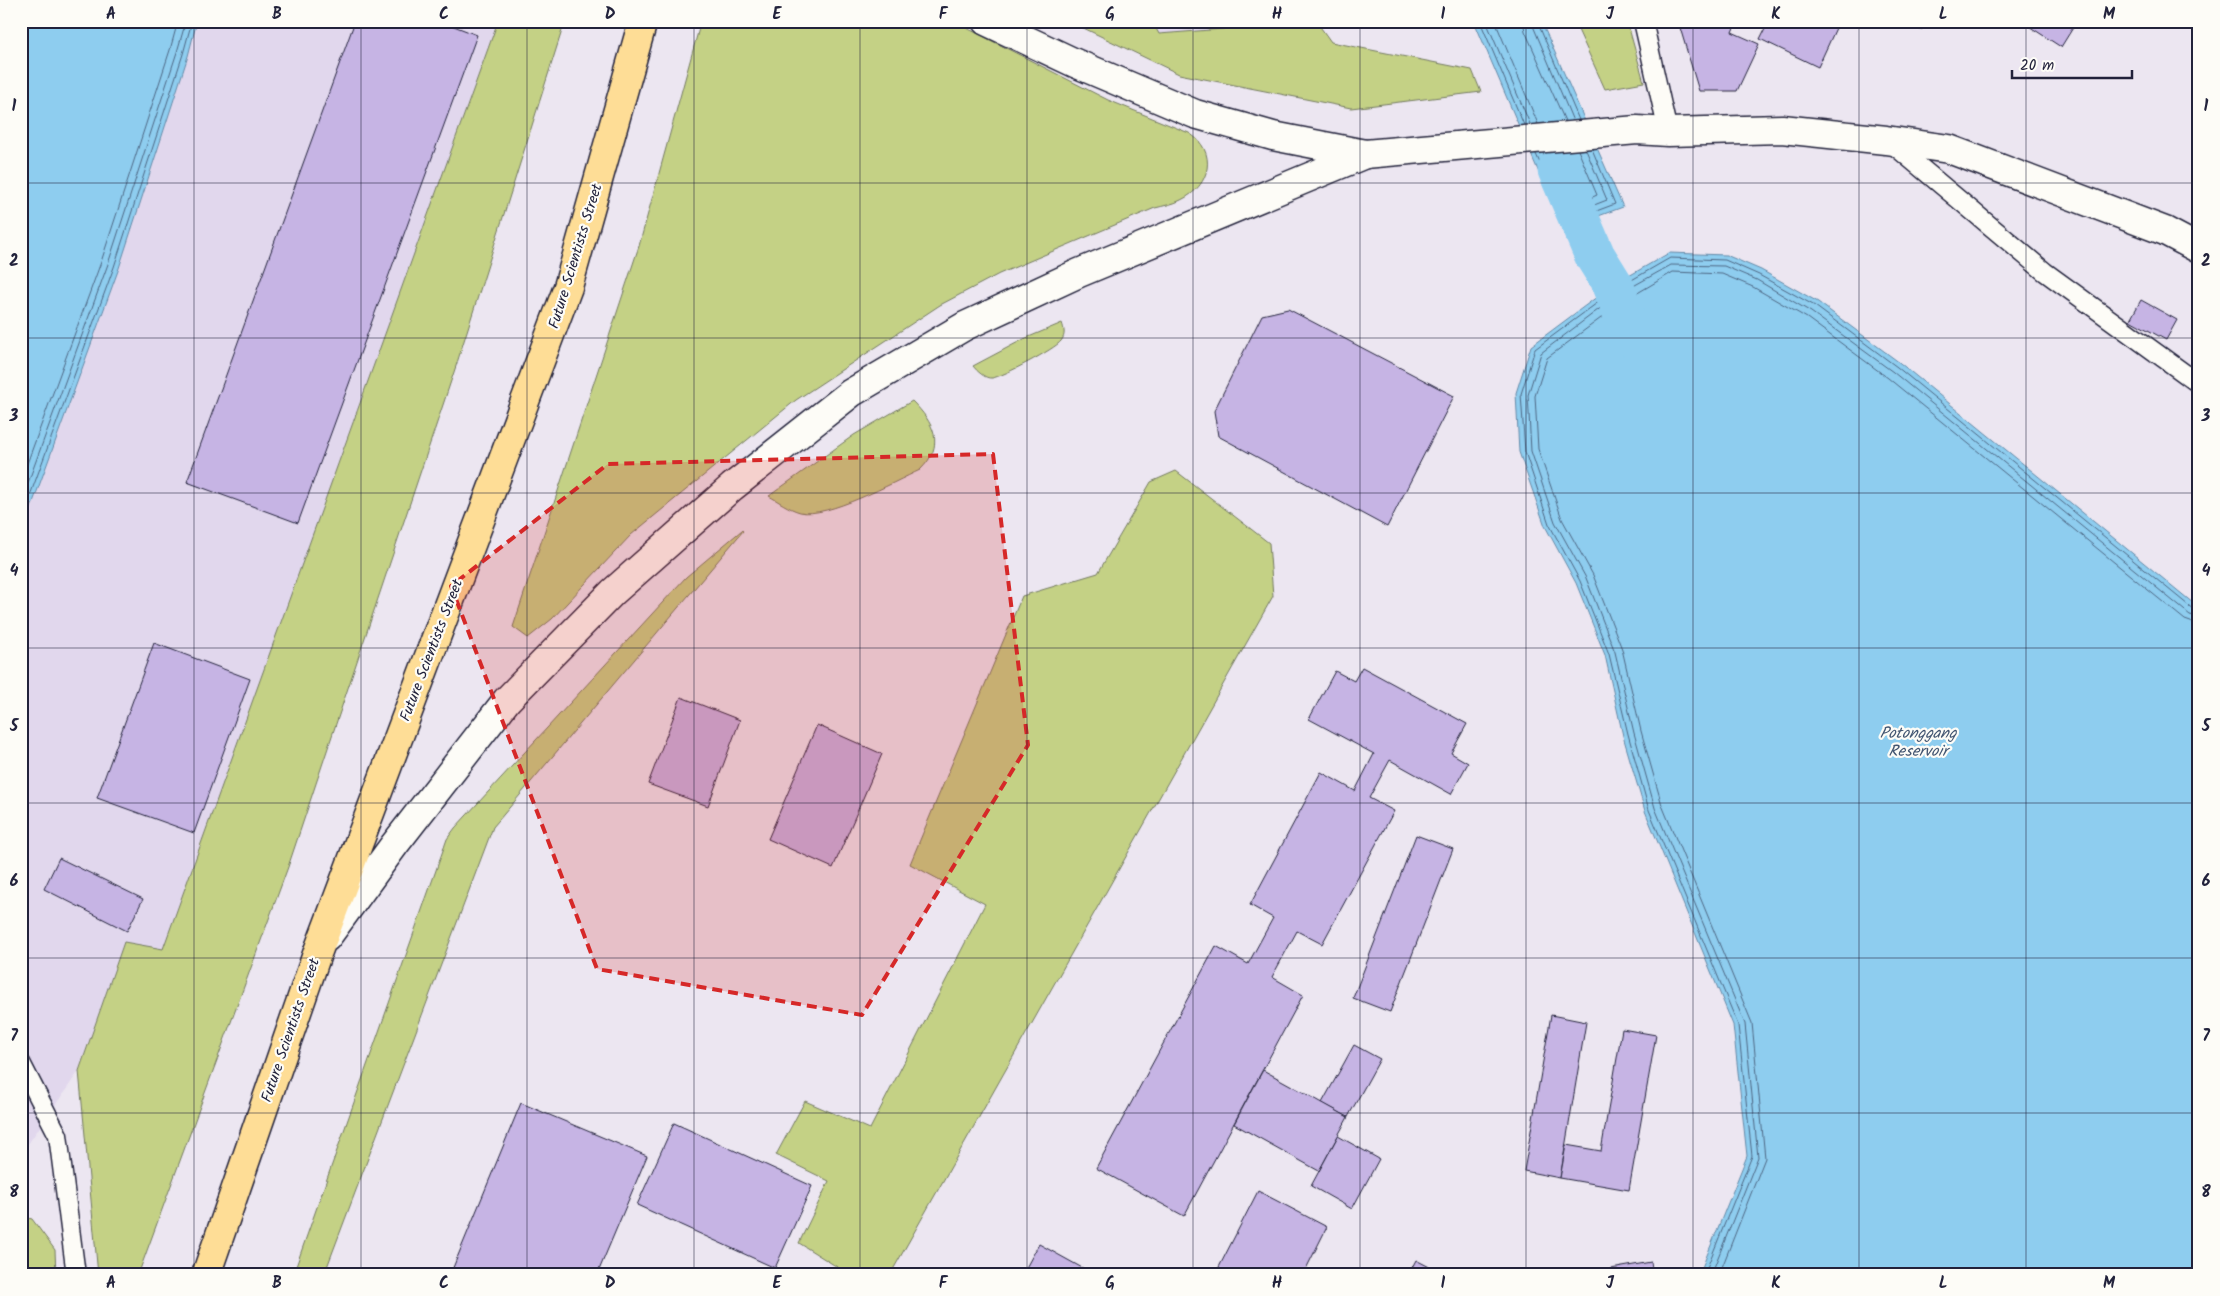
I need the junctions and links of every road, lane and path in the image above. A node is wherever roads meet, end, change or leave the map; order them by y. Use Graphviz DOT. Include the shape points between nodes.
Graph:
graph roads {
  1 [pos="643,21"];
  2 [pos="1644,21"];
  3 [pos="993,23"];
  4 [pos="1668,132"];
  5 [pos="1886,140"];
  6 [pos="1365,154"];
  7 [pos="2199,249"];
  8 [pos="2199,384"];
  9 [pos="318,951"];
  10 [pos="21,1064"];
  11 [pos="76,1275"];
  12 [pos="206,1275"];
  1 -- 9 [label="main road, Future Scientists Street" via="568,288"];
  2 -- 4 [label="lane"];
  3 -- 6 [label="main road" via="1195,114 1273,136"];
  4 -- 5 [label="main road" via="1782,129"];
  4 -- 6 [label="main road" via="1637,130"];
  5 -- 7 [label="main road" via="1949,149 2165,231"];
  5 -- 8 [label="lane" via="2045,272"];
  6 -- 9 [label="main road" via="1070,277 965,326 850,393 732,487 614,592 507,700 395,844"];
  9 -- 12 [label="main road, Future Scientists Street"];
  10 -- 11 [label="lane" via="58,1135"];
}
